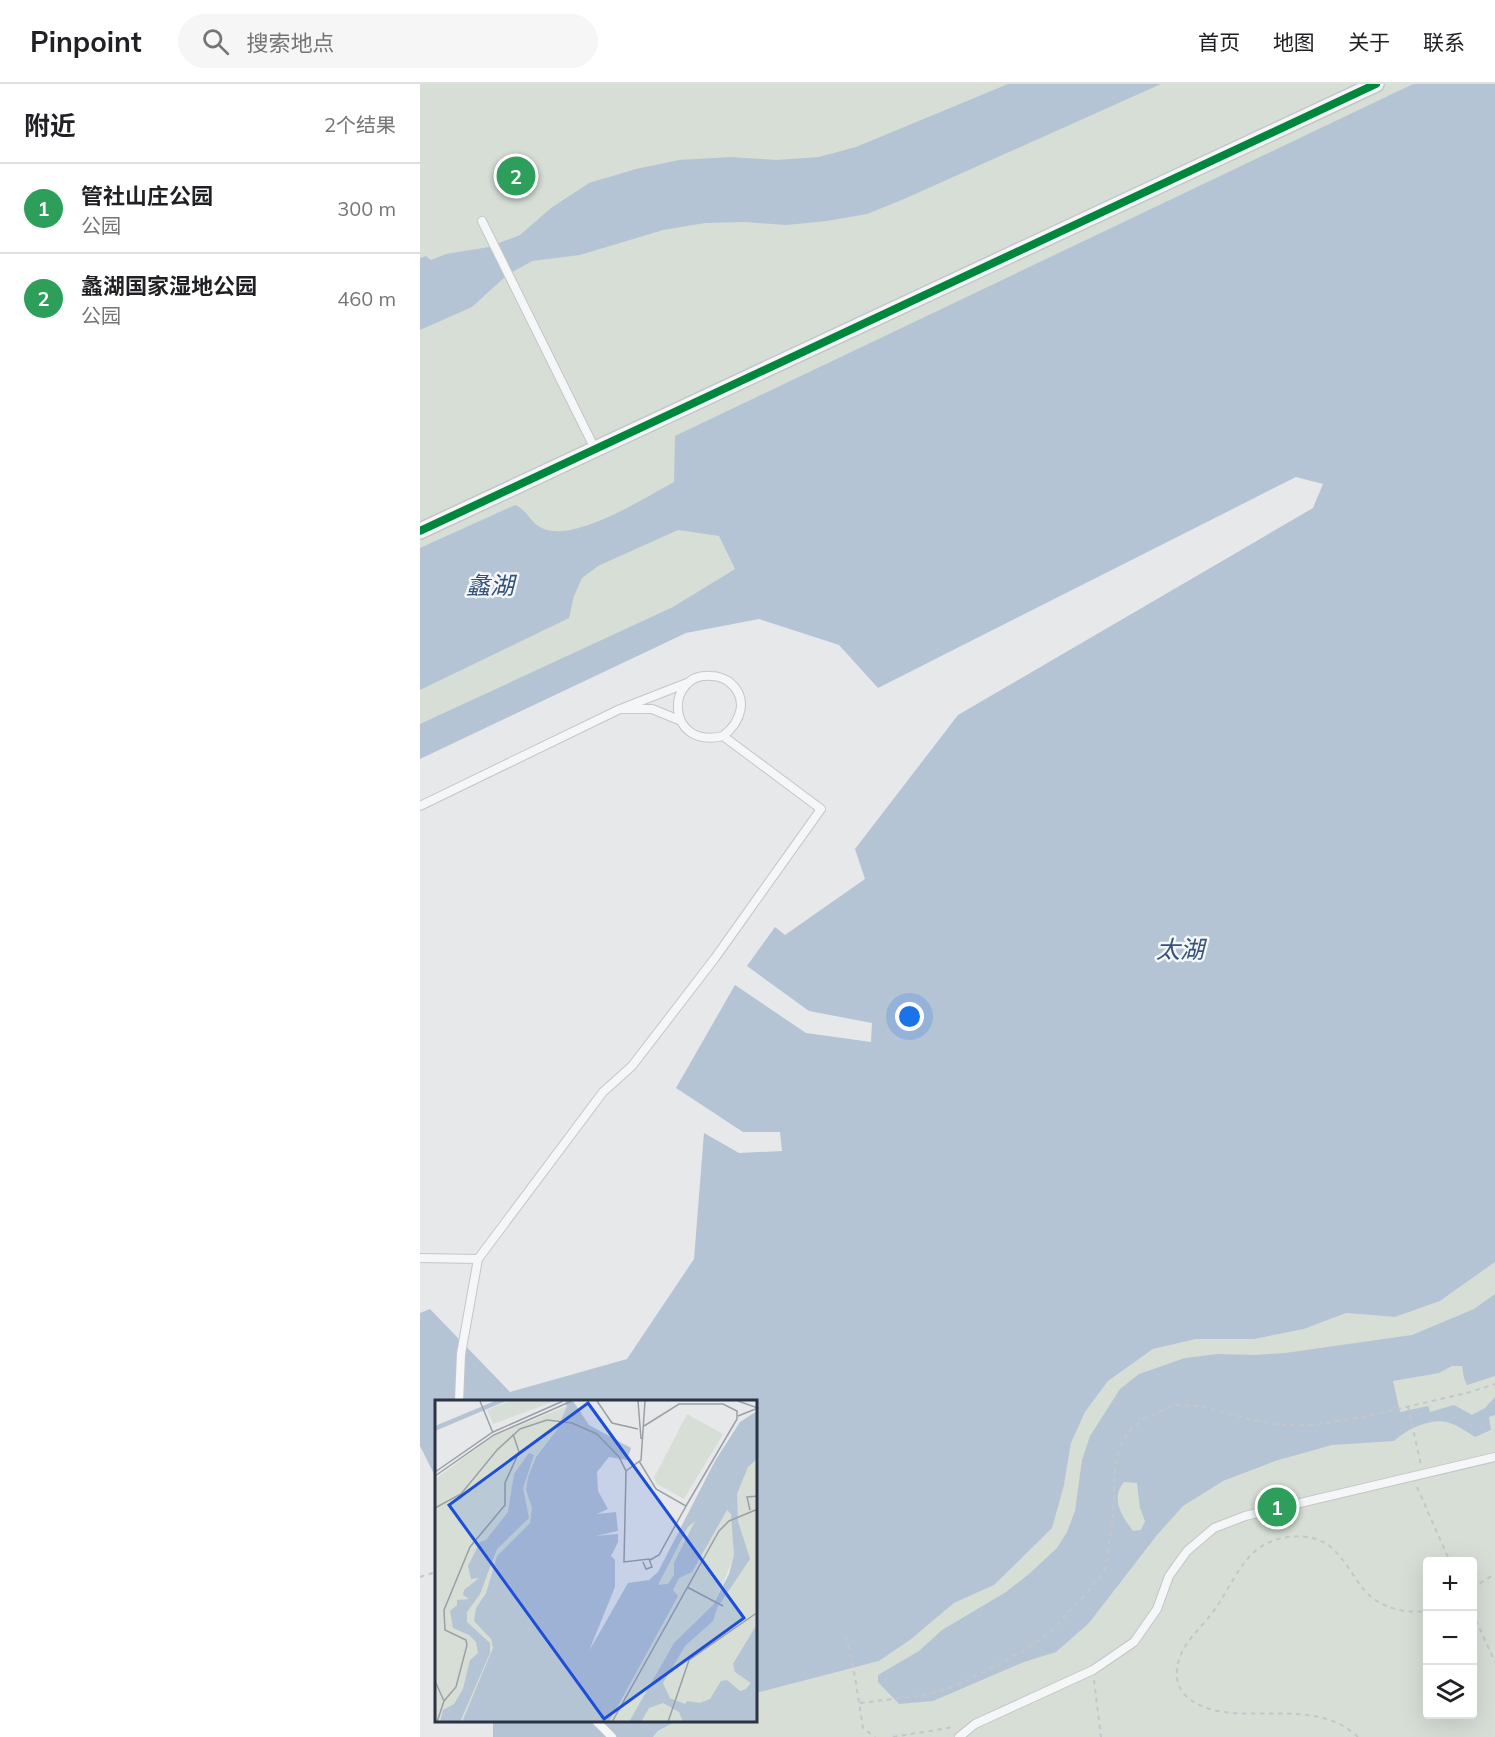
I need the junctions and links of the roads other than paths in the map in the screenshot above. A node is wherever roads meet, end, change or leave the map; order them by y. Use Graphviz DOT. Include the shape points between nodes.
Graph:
graph roads {
  1 [pos="1376,84"];
  2 [pos="482,221"];
  3 [pos="595,449"];
  4 [pos="420,531"];
  5 [pos="689,682"];
  6 [pos="620,709"];
  7 [pos="679,720"];
  8 [pos="723,736"];
  9 [pos="420,806"];
  10 [pos="420,1258"];
  11 [pos="478,1259"];
  12 [pos="459,1400"];
  13 [pos="1495,1457"];
  14 [pos="597,1722"];
  15 [pos="612,1737"];
  16 [pos="959,1737"];
  1 -- 3 [label="street"];
  2 -- 3 [label="lane"];
  3 -- 4 [label="street"];
  5 -- 6 [label="lane"];
  5 -- 7 [label="lane" via="677,703"];
  5 -- 8 [label="lane" via="698,677 717,676 735,689 740,713 733,728"];
  6 -- 7 [label="lane" via="652,710"];
  6 -- 9 [label="lane"];
  7 -- 8 [label="lane" via="693,735"];
  8 -- 11 [label="lane" via="820,808 715,958 632,1066 603,1092"];
  10 -- 11 [label="lane"];
  11 -- 12 [label="lane" via="461,1354"];
  13 -- 16 [label="lane" via="1245,1516 1214,1528 1187,1551 1169,1575 1157,1609 1134,1641 1093,1670 975,1724"];
  14 -- 15 [label="lane"];
}
